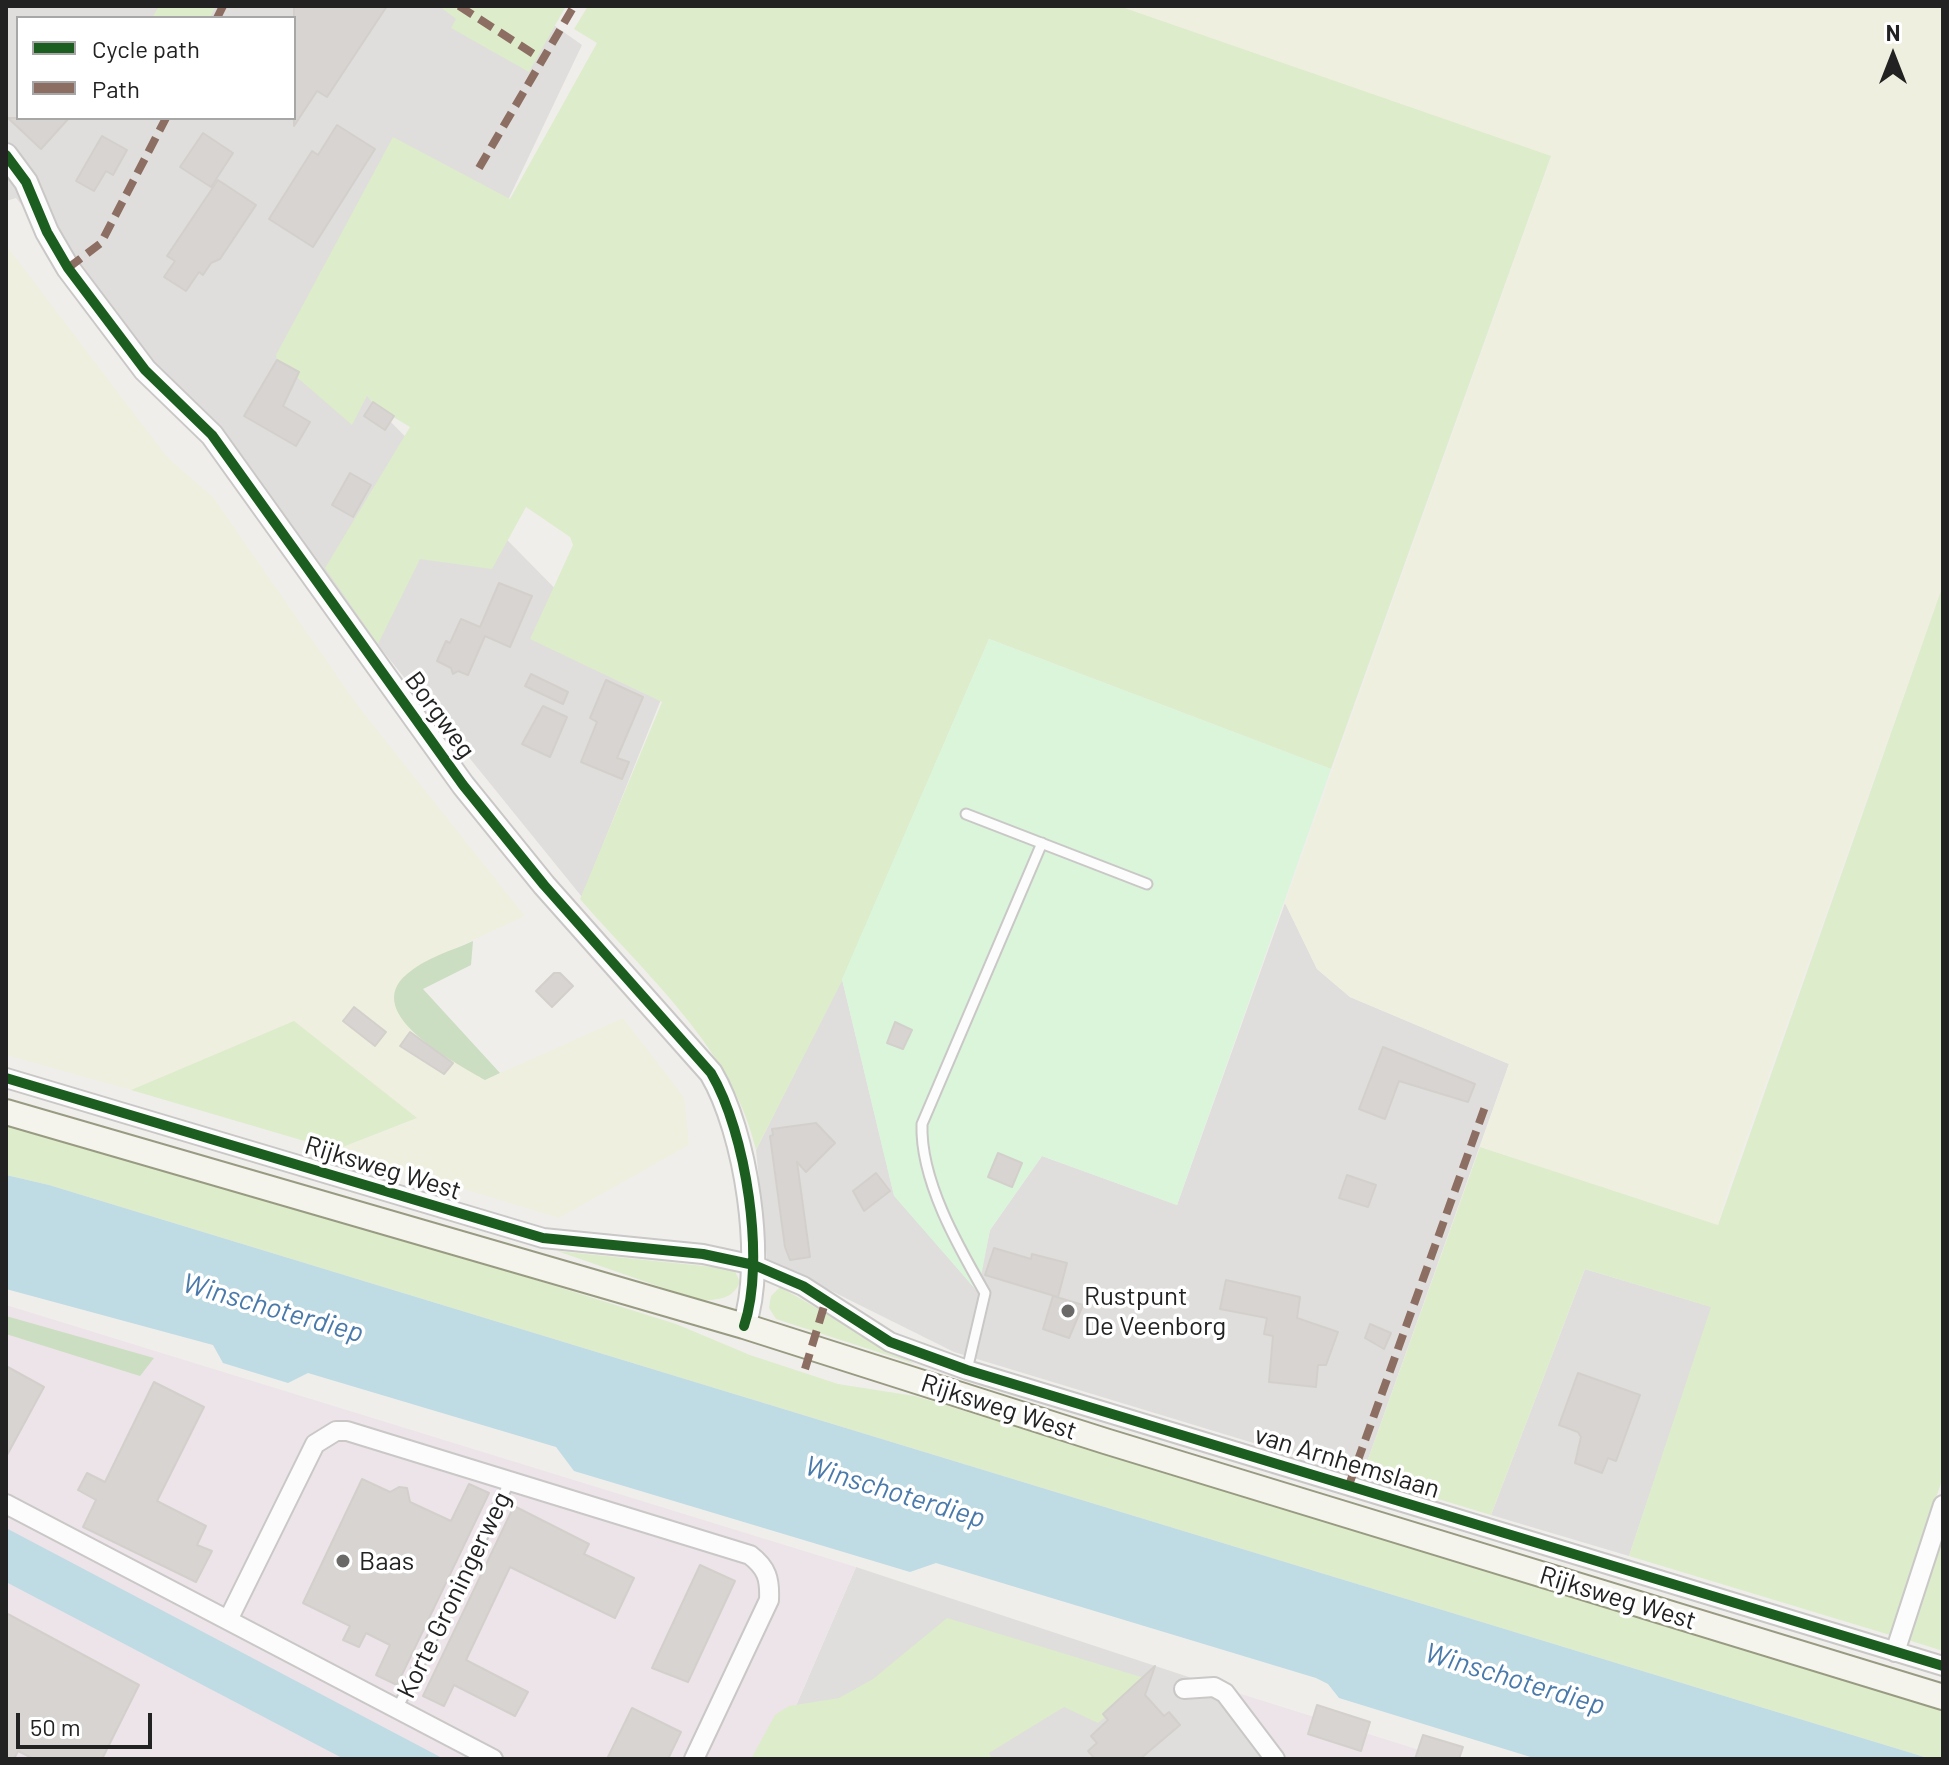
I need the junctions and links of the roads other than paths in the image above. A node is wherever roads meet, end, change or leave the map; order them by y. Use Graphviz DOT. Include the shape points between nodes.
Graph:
graph roads {
  1 [pos="6,155"];
  2 [pos="966,814"];
  3 [pos="1042,843"];
  4 [pos="1147,884"];
  5 [pos="6,1078"];
  6 [pos="6,1112"];
  7 [pos="754,1265"];
  8 [pos="744,1326"];
  9 [pos="967,1370"];
  10 [pos="510,1481"];
  11 [pos="6,1504"];
  12 [pos="1943,1505"];
  13 [pos="228,1620"];
  14 [pos="1895,1652"];
  15 [pos="1943,1666"];
  16 [pos="1184,1689"];
  17 [pos="1943,1697"];
  18 [pos="397,1709"];
  19 [pos="493,1759"];
  20 [pos="694,1759"];
  21 [pos="1275,1759"];
  1 -- 7 [label="street, Borgweg" via="26,182 75,279 145,370 212,435 463,785 544,885 706,1065 732,1122"];
  2 -- 3 [label="lane"];
  3 -- 4 [label="lane"];
  3 -- 9 [label="lane" via="922,1124 921,1144 951,1234 985,1293"];
  5 -- 7 [label="street, Rijksweg West" via="543,1238 703,1254"];
  6 -- 8 [label="main road, Rijksweg West"];
  7 -- 8 [label="street, Borgweg"];
  7 -- 9 [label="street, van Arnhemslaan" via="803,1286 890,1342"];
  8 -- 17 [label="main road, Rijksweg West"];
  9 -- 14 [label="street, van Arnhemslaan"];
  10 -- 13 [label="street, Korte Groningerweg" via="347,1431 325,1436 315,1444"];
  10 -- 18 [label="lane, Korte Groningerweg"];
  10 -- 20 [label="street, Korte Groningerweg" via="750,1555 764,1566 769,1600"];
  11 -- 13 [label="street, Korte Groningerweg"];
  12 -- 14 [label="street"];
  13 -- 18 [label="street, Korte Groningerweg"];
  14 -- 15 [label="street, van Arnhemslaan"];
  16 -- 21 [label="street" via="1214,1687 1225,1693"];
  18 -- 19 [label="street, Korte Groningerweg"];
}
